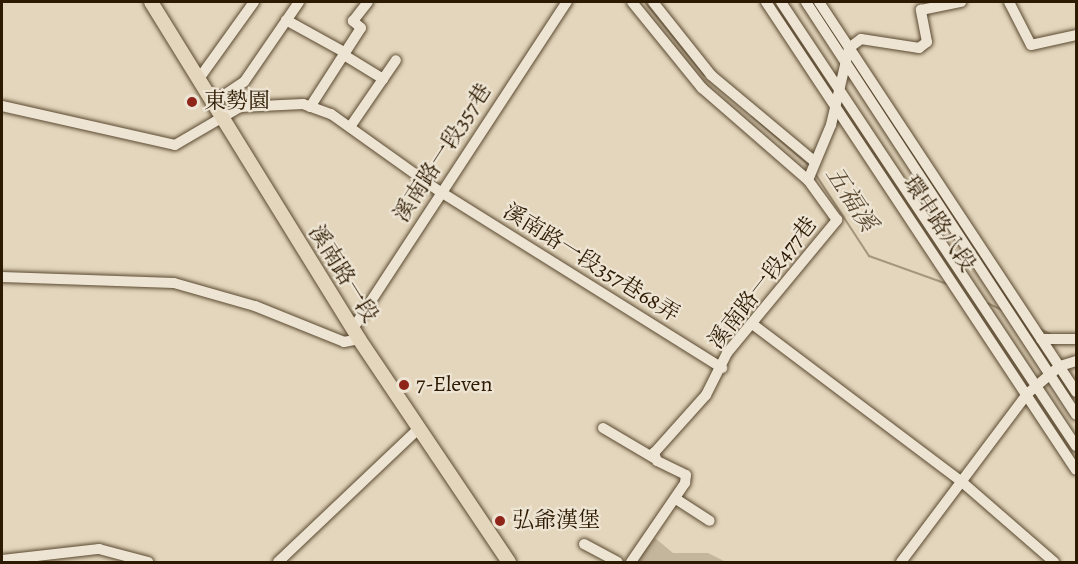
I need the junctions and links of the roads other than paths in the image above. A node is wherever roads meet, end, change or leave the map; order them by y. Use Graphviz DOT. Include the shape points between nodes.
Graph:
graph roads {
  1 [pos="151,2"];
  2 [pos="254,2"];
  3 [pos="299,2"];
  4 [pos="368,2"];
  5 [pos="567,2"];
  6 [pos="632,2"];
  7 [pos="653,2"];
  8 [pos="766,2"];
  9 [pos="781,2"];
  10 [pos="806,2"];
  11 [pos="819,2"];
  12 [pos="961,2"];
  13 [pos="1009,2"];
  14 [pos="945,3"];
  15 [pos="286,20"];
  16 [pos="1077,34"];
  17 [pos="849,48"];
  18 [pos="345,54"];
  19 [pos="396,60"];
  20 [pos="846,63"];
  21 [pos="383,79"];
  22 [pos="198,80"];
  23 [pos="840,88"];
  24 [pos="211,104"];
  25 [pos="835,104"];
  26 [pos="2,106"];
  27 [pos="310,106"];
  28 [pos="219,118"];
  29 [pos="350,127"];
  30 [pos="813,161"];
  31 [pos="808,180"];
  32 [pos="439,191"];
  33 [pos="2,277"];
  34 [pos="755,326"];
  35 [pos="357,333"];
  36 [pos="1041,339"];
  37 [pos="1077,339"];
  38 [pos="1077,361"];
  39 [pos="1060,366"];
  40 [pos="722,368"];
  41 [pos="1051,374"];
  42 [pos="1038,385"];
  43 [pos="1077,392"];
  44 [pos="1027,394"];
  45 [pos="1077,415"];
  46 [pos="418,428"];
  47 [pos="603,428"];
  48 [pos="1077,446"];
  49 [pos="654,458"];
  50 [pos="1077,470"];
  51 [pos="962,482"];
  52 [pos="676,499"];
  53 [pos="710,521"];
  54 [pos="584,544"];
  55 [pos="2,560"];
  56 [pos="148,562"];
  57 [pos="278,562"];
  58 [pos="509,562"];
  59 [pos="618,562"];
  60 [pos="631,562"];
  61 [pos="901,562"];
  62 [pos="1054,562"];
  1 -- 22 [label="main road, 溪南路一段"];
  2 -- 22 [label="street"];
  3 -- 15 [label="street"];
  4 -- 18 [label="street" via="353,21 362,28"];
  5 -- 32 [label="street, 溪南路一段357巷"];
  6 -- 31 [label="street" via="702,88"];
  7 -- 30 [label="street" via="711,75"];
  8 -- 25 [label="street, 環中路八段"];
  9 -- 23 [label="street, 環中路八段"];
  10 -- 20 [label="street, 環中路八段"];
  11 -- 17 [label="street, 環中路八段"];
  12 -- 14 [label="street"];
  13 -- 16 [label="street" via="1031,45"];
  14 -- 17 [label="street" via="921,10 927,42 919,48 861,39"];
  15 -- 18 [label="street"];
  15 -- 24 [label="street" via="244,82"];
  17 -- 20 [label="street"];
  17 -- 36 [label="street, 環中路八段"];
  18 -- 21 [label="street"];
  18 -- 27 [label="street"];
  19 -- 21 [label="street"];
  20 -- 23 [label="street"];
  20 -- 41 [label="street, 環中路八段"];
  21 -- 29 [label="street"];
  22 -- 24 [label="main road, 溪南路一段"];
  23 -- 25 [label="street"];
  23 -- 42 [label="street, 環中路八段"];
  24 -- 28 [label="main road, 溪南路一段"];
  25 -- 30 [label="street"];
  25 -- 44 [label="street, 環中路八段"];
  26 -- 28 [label="street" via="175,145"];
  27 -- 28 [label="street" via="264,102"];
  27 -- 29 [label="street, 溪南路一段357巷68弄"];
  28 -- 35 [label="main road, 溪南路一段"];
  29 -- 32 [label="street, 溪南路一段357巷68弄"];
  30 -- 31 [label="street"];
  31 -- 34 [label="street, 溪南路一段477巷" via="837,220"];
  32 -- 35 [label="street, 溪南路一段357巷"];
  32 -- 40 [label="street, 溪南路一段357巷68弄"];
  33 -- 35 [label="street" via="174,283 255,306 345,342"];
  34 -- 40 [label="street, 溪南路一段477巷" via="735,344"];
  34 -- 51 [label="street"];
  35 -- 46 [label="main road, 溪南路一段"];
  36 -- 37 [label="street"];
  36 -- 39 [label="street, 環中路八段"];
  38 -- 39 [label="street"];
  39 -- 41 [label="street"];
  39 -- 43 [label="street, 環中路八段"];
  40 -- 49 [label="street, 溪南路一段477巷"];
  41 -- 42 [label="street"];
  41 -- 45 [label="street, 環中路八段"];
  42 -- 44 [label="street"];
  42 -- 48 [label="street, 環中路八段"];
  44 -- 50 [label="street, 環中路八段"];
  44 -- 51 [label="street"];
  46 -- 57 [label="street"];
  46 -- 58 [label="main road, 溪南路一段"];
  47 -- 49 [label="street"];
  49 -- 52 [label="street" via="686,476"];
  51 -- 61 [label="street"];
  51 -- 62 [label="street"];
  52 -- 53 [label="street"];
  52 -- 60 [label="street"];
  54 -- 59 [label="street"];
  55 -- 56 [label="street" via="99,549"];
}
